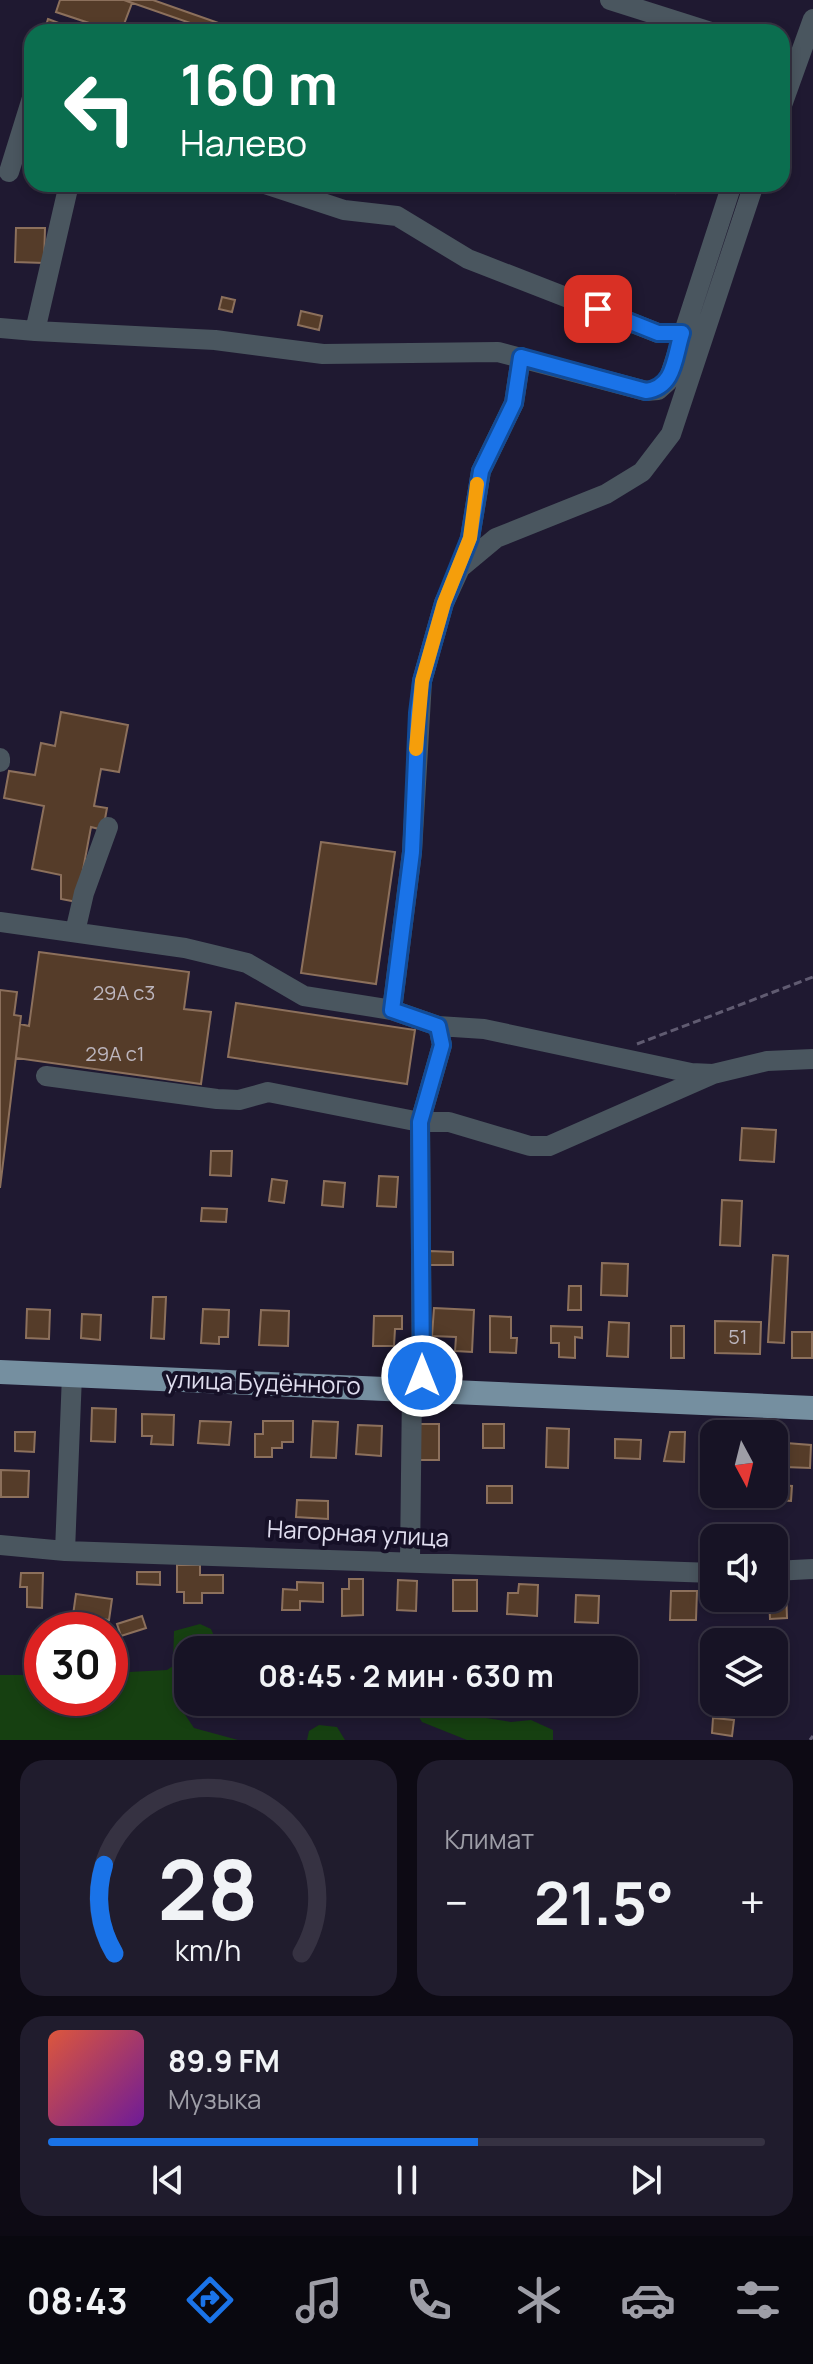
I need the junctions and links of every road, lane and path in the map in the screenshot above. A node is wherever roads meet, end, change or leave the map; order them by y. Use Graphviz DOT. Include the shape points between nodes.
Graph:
graph roads {
  1 [pos="610,0"];
  2 [pos="813,19"];
  3 [pos="686,24"];
  4 [pos="790,83"];
  5 [pos="24,120"];
  6 [pos="24,169"];
  7 [pos="4,174"];
  8 [pos="67,192"];
  9 [pos="289,192"];
  10 [pos="729,192"];
  11 [pos="751,192"];
  12 [pos="0,328"];
  13 [pos="35,331"];
  14 [pos="682,333"];
  15 [pos="521,357"];
  16 [pos="460,568"];
  17 [pos="108,827"];
  18 [pos="0,922"];
  19 [pos="75,932"];
  20 [pos="813,977"];
  21 [pos="392,1010"];
  22 [pos="438,1026"];
  23 [pos="610,1055"];
  24 [pos="813,1059"];
  25 [pos="713,1074"];
  26 [pos="46,1076"];
  27 [pos="420,1122"];
  28 [pos="0,1372"];
  29 [pos="72,1375"];
  30 [pos="417,1388"];
  31 [pos="813,1408"];
  32 [pos="0,1545"];
  33 [pos="65,1551"];
  34 [pos="410,1561"];
  35 [pos="813,1569"];
  36 [pos="788,1570"];
  37 [pos="700,1572"];
  1 -- 3 [label="street"];
  2 -- 4 [label="street"];
  5 -- 7 [label="street"];
  6 -- 7 [label="street"];
  8 -- 13 [label="street"];
  9 -- 14 [label="street" via="344,210 397,216 468,259 658,333"];
  10 -- 14 [label="street"];
  11 -- 16 [label="street" via="671,434 659,454 642,472 606,494 496,538"];
  12 -- 13 [label="street"];
  13 -- 15 [label="street" via="215,340 323,354 469,350"];
  14 -- 15 [label="street" via="668,381 658,390"];
  15 -- 16 [label="street" via="514,403 481,471"];
  16 -- 21 [label="street" via="444,603 422,681 412,852"];
  17 -- 19 [label="street"];
  18 -- 19 [label="street"];
  19 -- 21 [label="street" via="193,942 247,963 304,996"];
  20 -- 23 [label="path"];
  21 -- 22 [label="street"];
  22 -- 23 [label="street" via="484,1029"];
  22 -- 27 [label="street" via="442,1045"];
  23 -- 25 [label="street"];
  24 -- 25 [label="street" via="767,1061"];
  25 -- 27 [label="street" via="549,1146 530,1146 449,1122"];
  26 -- 27 [label="street" via="217,1099 268,1092"];
  27 -- 30 [label="street"];
  28 -- 29 [label="main road, улица Будённого"];
  29 -- 30 [label="main road, улица Будённого"];
  29 -- 33 [label="street"];
  30 -- 31 [label="main road, улица Будённого"];
  30 -- 34 [label="street"];
  32 -- 33 [label="street, Нагорная улица"];
  33 -- 34 [label="street, Нагорная улица"];
  34 -- 37 [label="street, Нагорная улица"];
  35 -- 36 [label="street"];
}
